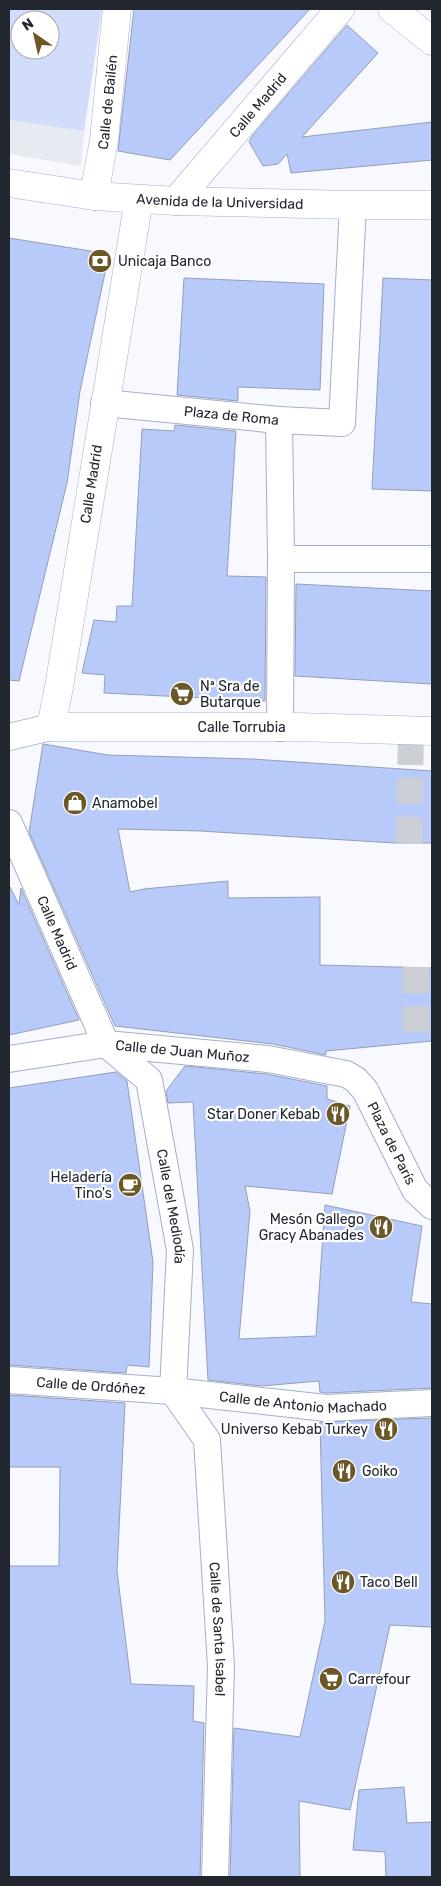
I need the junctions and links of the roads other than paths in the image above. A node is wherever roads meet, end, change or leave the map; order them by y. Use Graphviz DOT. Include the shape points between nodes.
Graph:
graph roads {
  1 [pos="117,9"];
  2 [pos="340,9"];
  3 [pos="392,9"];
  4 [pos="432,40"];
  5 [pos="9,184"];
  6 [pos="94,196"];
  7 [pos="139,199"];
  8 [pos="176,201"];
  9 [pos="353,205"];
  10 [pos="432,205"];
  11 [pos="104,403"];
  12 [pos="279,420"];
  13 [pos="281,559"];
  14 [pos="432,559"];
  15 [pos="51,727"];
  16 [pos="280,728"];
  17 [pos="432,731"];
  18 [pos="9,737"];
  19 [pos="9,823"];
  20 [pos="106,1044"];
  21 [pos="9,1059"];
  22 [pos="355,1079"];
  23 [pos="432,1206"];
  24 [pos="9,1380"];
  25 [pos="173,1391"];
  26 [pos="432,1403"];
  27 [pos="215,1877"];
  1 -- 6 [label="street, Calle de Bailén" via="104,140"];
  2 -- 8 [label="street, Calle Madrid"];
  3 -- 4 [label="street"];
  5 -- 6 [label="street, Avenida de la Universidad"];
  6 -- 7 [label="street, Avenida de la Universidad"];
  7 -- 8 [label="street, Avenida de la Universidad"];
  7 -- 11 [label="street, Calle Madrid"];
  8 -- 9 [label="street, Avenida de la Universidad"];
  9 -- 10 [label="street, Avenida de la Universidad"];
  9 -- 12 [label="street" via="342,423"];
  11 -- 12 [label="street, Plaza de Roma"];
  11 -- 15 [label="street, Calle Madrid"];
  12 -- 13 [label="street, Plaza de Roma"];
  13 -- 14 [label="street"];
  13 -- 16 [label="street, Plaza de Roma"];
  15 -- 16 [label="street, Calle Torrubia"];
  15 -- 18 [label="street"];
  16 -- 17 [label="street, Calle Torrubia"];
  19 -- 20 [label="street, Calle Madrid"];
  20 -- 21 [label="street, Calle de Juan Muñoz"];
  20 -- 22 [label="street, Calle de Juan Muñoz" via="268,1059 346,1074"];
  20 -- 25 [label="street, Calle del Mediodía" via="149,1080 180,1250"];
  22 -- 23 [label="street, Plaza de París" via="364,1090 415,1190"];
  24 -- 25 [label="street, Calle de Ordóñez"];
  25 -- 26 [label="street, Calle de Antonio Machado" via="326,1408"];
  25 -- 27 [label="street, Calle de Santa Isabel" via="207,1440 220,1666"];
}
